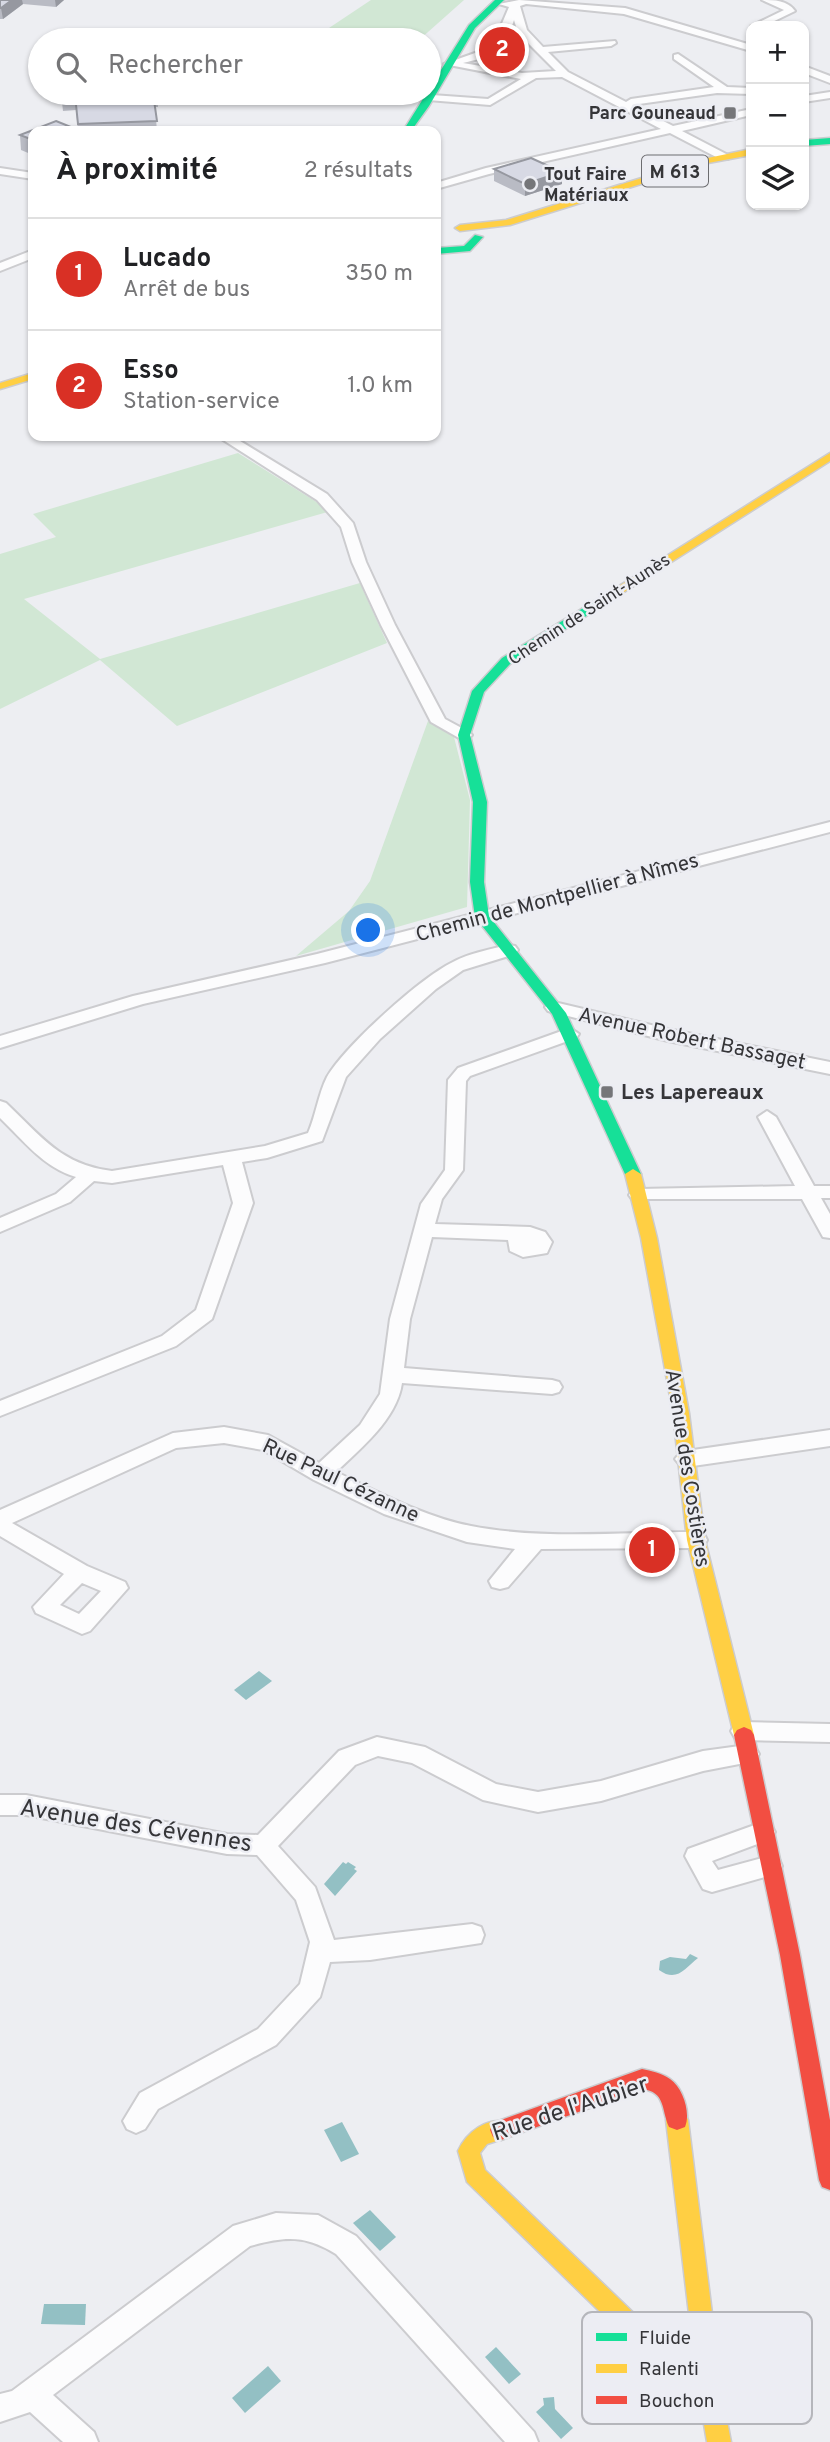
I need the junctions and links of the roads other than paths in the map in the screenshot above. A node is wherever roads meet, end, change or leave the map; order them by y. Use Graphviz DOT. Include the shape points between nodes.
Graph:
graph roads {
  1 [pos="553,1"];
  2 [pos="771,1"];
  3 [pos="513,2"];
  4 [pos="768,21"];
  5 [pos="746,31"];
  6 [pos="725,40"];
  7 [pos="611,43"];
  8 [pos="746,46"];
  9 [pos="539,50"];
  10 [pos="678,57"];
  11 [pos="449,64"];
  12 [pos="809,71"];
  13 [pos="564,74"];
  14 [pos="533,77"];
  15 [pos="829,79"];
  16 [pos="441,80"];
  17 [pos="724,90"];
  18 [pos="746,91"];
  19 [pos="830,95"];
  20 [pos="809,98"];
  21 [pos="441,99"];
  22 [pos="631,102"];
  23 [pos="427,105"];
  24 [pos="746,113"];
  25 [pos="411,126"];
  26 [pos="671,131"];
  27 [pos="830,141"];
  28 [pos="809,143"];
  29 [pos="746,153"];
  30 [pos="724,157"];
  31 [pos="0,172"];
  32 [pos="28,175"];
  33 [pos="441,185"];
  34 [pos="507,223"];
  35 [pos="478,237"];
  36 [pos="441,251"];
  37 [pos="28,256"];
  38 [pos="0,267"];
  39 [pos="28,378"];
  40 [pos="0,386"];
  41 [pos="231,441"];
  42 [pos="830,456"];
  43 [pos="464,735"];
  44 [pos="830,827"];
  45 [pos="482,917"];
  46 [pos="509,950"];
  47 [pos="554,1007"];
  48 [pos="570,1034"];
  49 [pos="0,1041"];
  50 [pos="830,1068"];
  51 [pos="0,1107"];
  52 [pos="767,1116"];
  53 [pos="9,1125"];
  54 [pos="231,1158"];
  55 [pos="88,1176"];
  56 [pos="808,1192"];
  57 [pos="830,1192"];
  58 [pos="639,1195"];
  59 [pos="0,1226"];
  60 [pos="425,1230"];
  61 [pos="830,1232"];
  62 [pos="522,1235"];
  63 [pos="394,1375"];
  64 [pos="552,1387"];
  65 [pos="0,1409"];
  66 [pos="830,1435"];
  67 [pos="687,1459"];
  68 [pos="321,1474"];
  69 [pos="0,1519"];
  70 [pos="0,1526"];
  71 [pos="696,1540"];
  72 [pos="534,1542"];
  73 [pos="79,1572"];
  74 [pos="500,1581"];
  75 [pos="830,1733"];
  76 [pos="745,1742"];
  77 [pos="0,1805"];
  78 [pos="763,1832"];
  79 [pos="263,1845"];
  80 [pos="770,1866"];
  81 [pos="472,1935"];
  82 [pos="319,1952"];
  83 [pos="136,2122"];
  84 [pos="830,2180"];
  85 [pos="616,2312"];
  86 [pos="700,2312"];
  87 [pos="31,2394"];
  88 [pos="0,2408"];
  89 [pos="716,2424"];
  90 [pos="84,2442"];
  91 [pos="524,2442"];
  92 [pos="719,2442"];
  1 -- 3 [label="street"];
  1 -- 6 [label="street" via="625,10"];
  2 -- 4 [label="street" via="790,11"];
  3 -- 9 [label="street" via="522,31"];
  3 -- 11 [label="street" via="473,25"];
  3 -- 11 [label="street" via="505,39 492,54"];
  5 -- 6 [label="street"];
  6 -- 8 [label="street"];
  7 -- 9 [label="street"];
  9 -- 13 [label="street"];
  10 -- 17 [label="street"];
  11 -- 14 [label="street"];
  11 -- 16 [label="street"];
  12 -- 15 [label="street"];
  13 -- 14 [label="street"];
  13 -- 26 [label="street"];
  14 -- 21 [label="street" via="490,102"];
  17 -- 18 [label="street"];
  17 -- 22 [label="street"];
  19 -- 20 [label="street"];
  23 -- 25 [label="street"];
  24 -- 26 [label="street"];
  26 -- 30 [label="street"];
  26 -- 33 [label="street"];
  27 -- 28 [label="street"];
  29 -- 30 [label="street, M 613"];
  30 -- 34 [label="street, M 613"];
  31 -- 32 [label="street"];
  34 -- 35 [label="street, M 613"];
  34 -- 35 [label="street, M 613" via="447,226"];
  35 -- 36 [label="street" via="468,249"];
  37 -- 38 [label="street"];
  39 -- 40 [label="street"];
  41 -- 43 [label="street" via="322,497 348,526 388,625 439,722"];
  42 -- 43 [label="street, Chemin de Saint-Aunès" via="506,661 478,691"];
  43 -- 45 [label="street" via="480,802 477,882"];
  44 -- 45 [label="street, Chemin de Montpellier à Nîmes"];
  45 -- 46 [label="street, Avenue des Costières"];
  45 -- 49 [label="street, Chemin de Montpellier à Nîmes" via="139,1000"];
  46 -- 47 [label="street, Avenue des Costières"];
  46 -- 54 [label="street" via="457,967 367,1042 337,1076 315,1137"];
  47 -- 48 [label="street, Avenue des Costières"];
  47 -- 50 [label="street, Avenue Robert Bassaget"];
  48 -- 58 [label="street, Avenue des Costières"];
  48 -- 60 [label="street" via="464,1072 457,1080 454,1170 449,1184 433,1197"];
  51 -- 53 [label="street"];
  52 -- 56 [label="street"];
  53 -- 55 [label="street" via="60,1165"];
  54 -- 55 [label="street" via="112,1177"];
  54 -- 65 [label="street" via="243,1203 205,1314 169,1341"];
  55 -- 59 [label="street" via="62,1198"];
  56 -- 57 [label="street"];
  56 -- 58 [label="street"];
  56 -- 61 [label="street"];
  58 -- 67 [label="street, Avenue des Costières"];
  60 -- 62 [label="street"];
  60 -- 63 [label="street" via="400,1319"];
  63 -- 64 [label="street"];
  63 -- 68 [label="street" via="390,1395 367,1430"];
  66 -- 67 [label="street"];
  67 -- 71 [label="street, Avenue des Costières"];
  68 -- 69 [label="street, Rue Paul Cézanne" via="268,1443 224,1435 173,1441"];
  68 -- 72 [label="street, Rue Paul Cézanne" via="392,1508 467,1534"];
  70 -- 73 [label="street"];
  71 -- 72 [label="street, Rue Paul Cézanne"];
  71 -- 76 [label="street, Avenue des Costières"];
  72 -- 74 [label="street"];
  75 -- 76 [label="street"];
  76 -- 78 [label="street, Avenue des Costières"];
  76 -- 79 [label="street" via="703,1761 601,1791 538,1802 491,1793 417,1754 377,1746 347,1758"];
  77 -- 79 [label="street, Avenue des Cévennes" via="26,1805 227,1844"];
  78 -- 80 [label="street, Avenue des Costières"];
  78 -- 80 [label="street" via="696,1856 712,1882"];
  79 -- 82 [label="street, Avenue des Cévennes" via="306,1894 322,1942"];
  80 -- 84 [label="street, Avenue des Costières"];
  81 -- 82 [label="street"];
  82 -- 83 [label="street, Avenue des Cévennes" via="311,1989 267,2037 149,2101"];
  85 -- 86 [label="street, Rue de l'Aubier" via="475,2175 469,2151 480,2137 642,2079 659,2080 674,2098"];
  87 -- 88 [label="street"];
  87 -- 90 [label="street"];
  87 -- 91 [label="street" via="243,2235 276,2226 318,2228 346,2245"];
  89 -- 92 [label="street, Rue de l'Aubier"];
}
